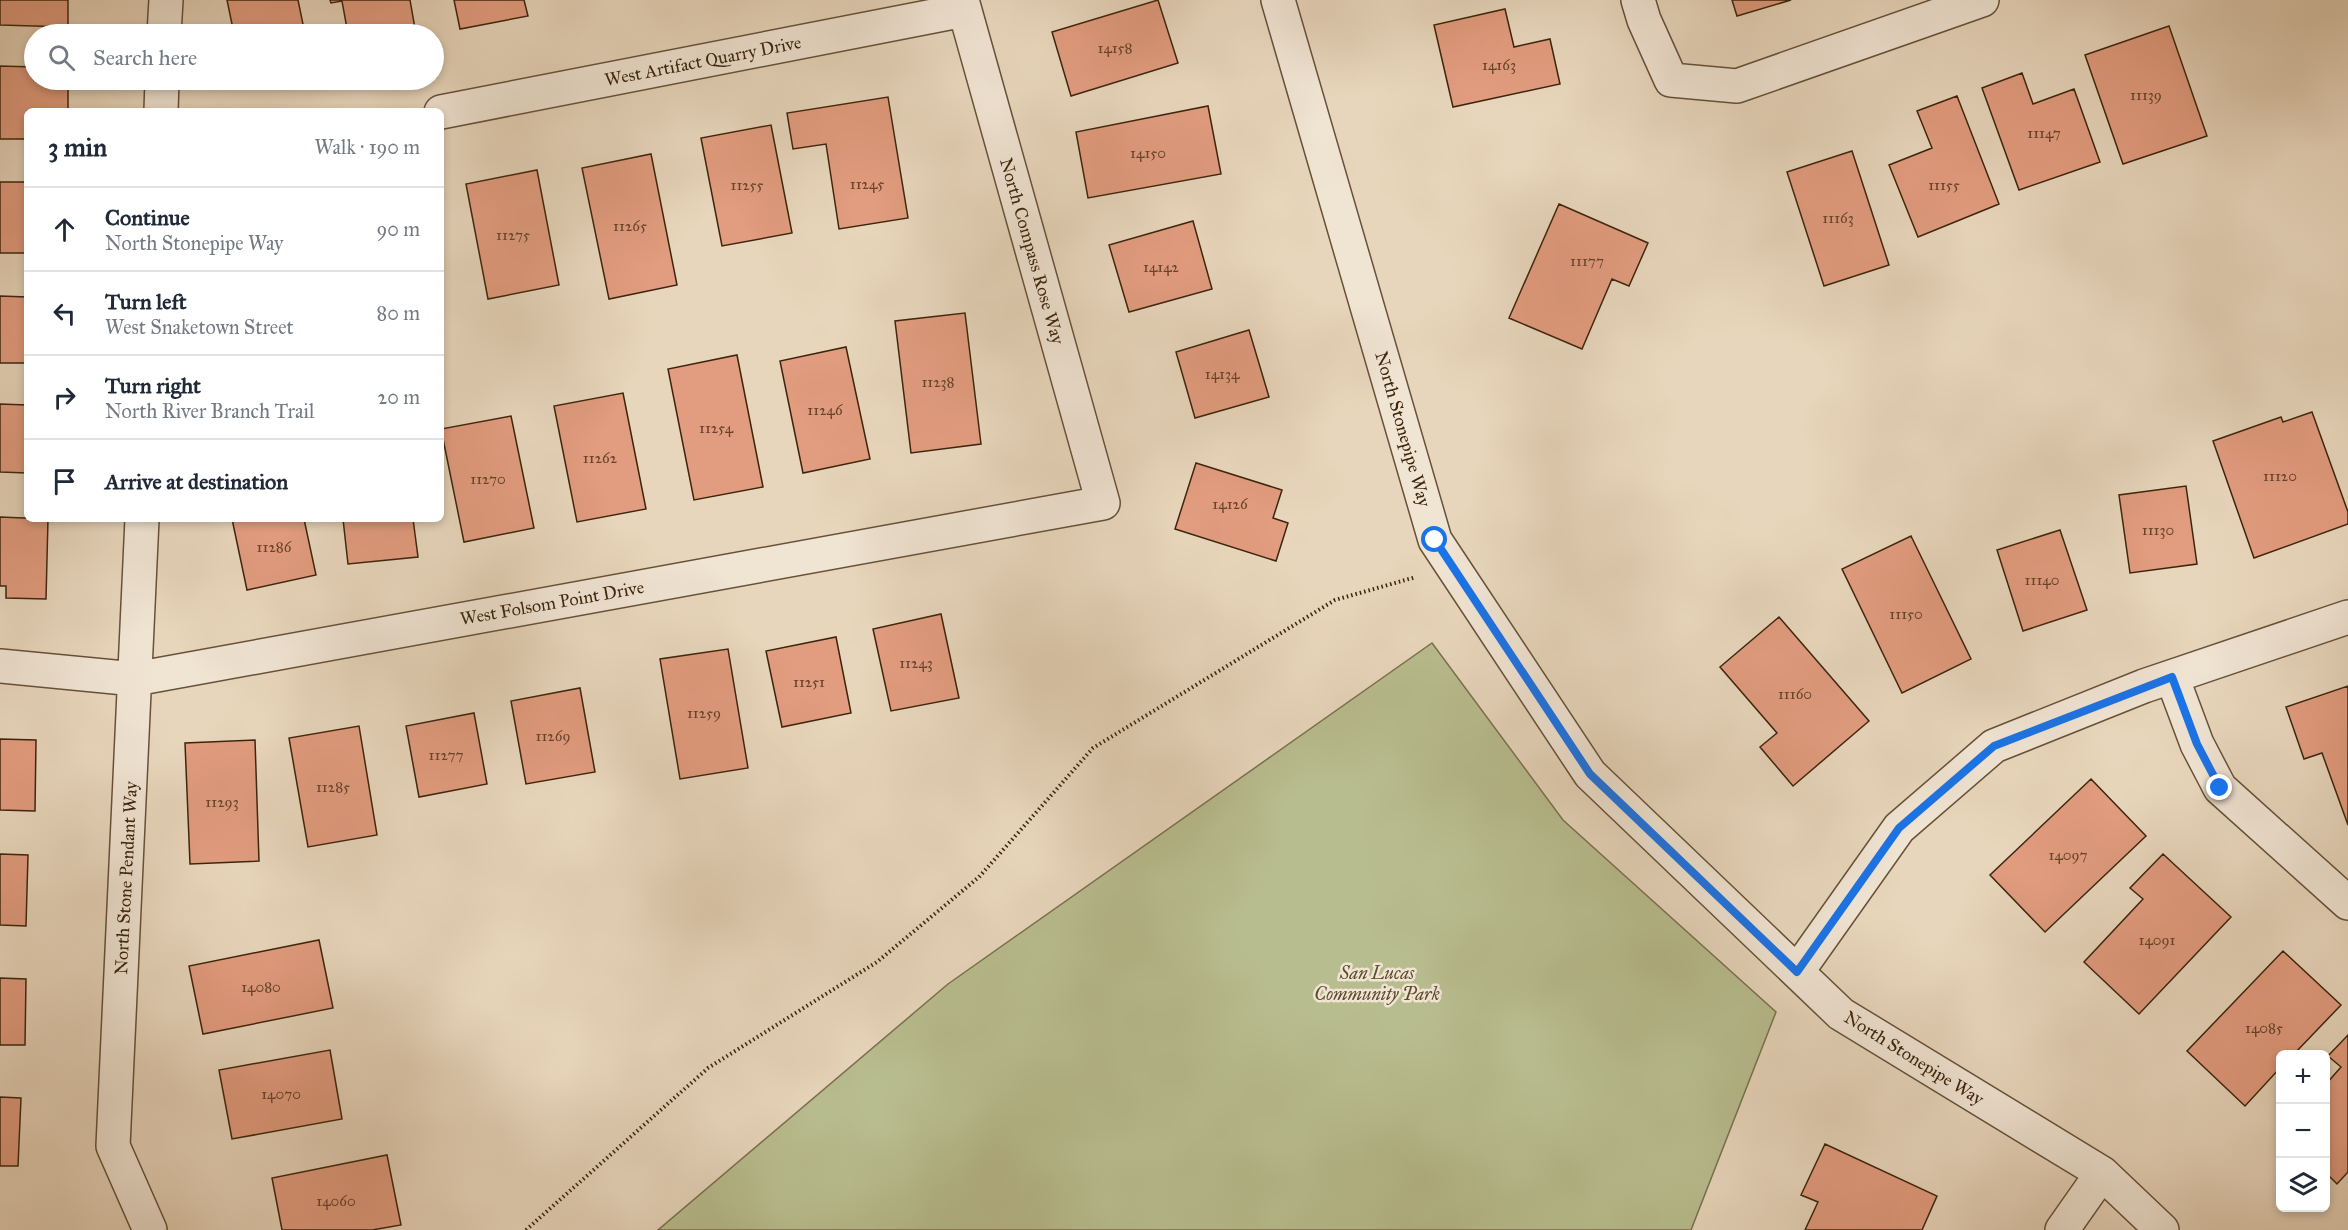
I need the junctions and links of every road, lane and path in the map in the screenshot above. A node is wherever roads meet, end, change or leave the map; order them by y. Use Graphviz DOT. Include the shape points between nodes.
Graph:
graph roads {
  1 [pos="166,0"];
  2 [pos="1278,0"];
  3 [pos="1638,0"];
  4 [pos="1982,0"];
  5 [pos="963,5"];
  6 [pos="165,24"];
  7 [pos="162,90"];
  8 [pos="161,108"];
  9 [pos="444,111"];
  10 [pos="1103,503"];
  11 [pos="142,522"];
  12 [pos="1452,567"];
  13 [pos="2348,617"];
  14 [pos="0,666"];
  15 [pos="2172,677"];
  16 [pos="135,679"];
  17 [pos="2348,903"];
  18 [pos="1797,972"];
  19 [pos="2102,1173"];
  20 [pos="150,1230"];
  21 [pos="526,1230"];
  22 [pos="2062,1230"];
  23 [pos="2162,1230"];
  1 -- 6 [label="street"];
  2 -- 12 [label="street, North Stonepipe Way" via="1435,540"];
  3 -- 4 [label="street" via="1671,80 1737,86"];
  5 -- 9 [label="street, West Artifact Quarry Drive"];
  5 -- 10 [label="street, North Compass Rose Way"];
  7 -- 8 [label="street"];
  10 -- 16 [label="street, West Folsom Point Drive"];
  11 -- 16 [label="street, North Stone Pendant Way"];
  12 -- 18 [label="street, North Stonepipe Way" via="1590,774"];
  12 -- 21 [label="path" via="1335,600 1093,748 979,877 877,962 708,1068"];
  13 -- 15 [label="street"];
  14 -- 16 [label="street, West Folsom Point Drive"];
  15 -- 17 [label="street" via="2197,744 2220,788"];
  15 -- 18 [label="street" via="1994,746 1899,828"];
  16 -- 20 [label="street, North Stone Pendant Way" via="113,1146"];
  18 -- 19 [label="street, North Stonepipe Way" via="1841,1014"];
  19 -- 22 [label="street"];
  19 -- 23 [label="street, North Stonepipe Way"];
}
